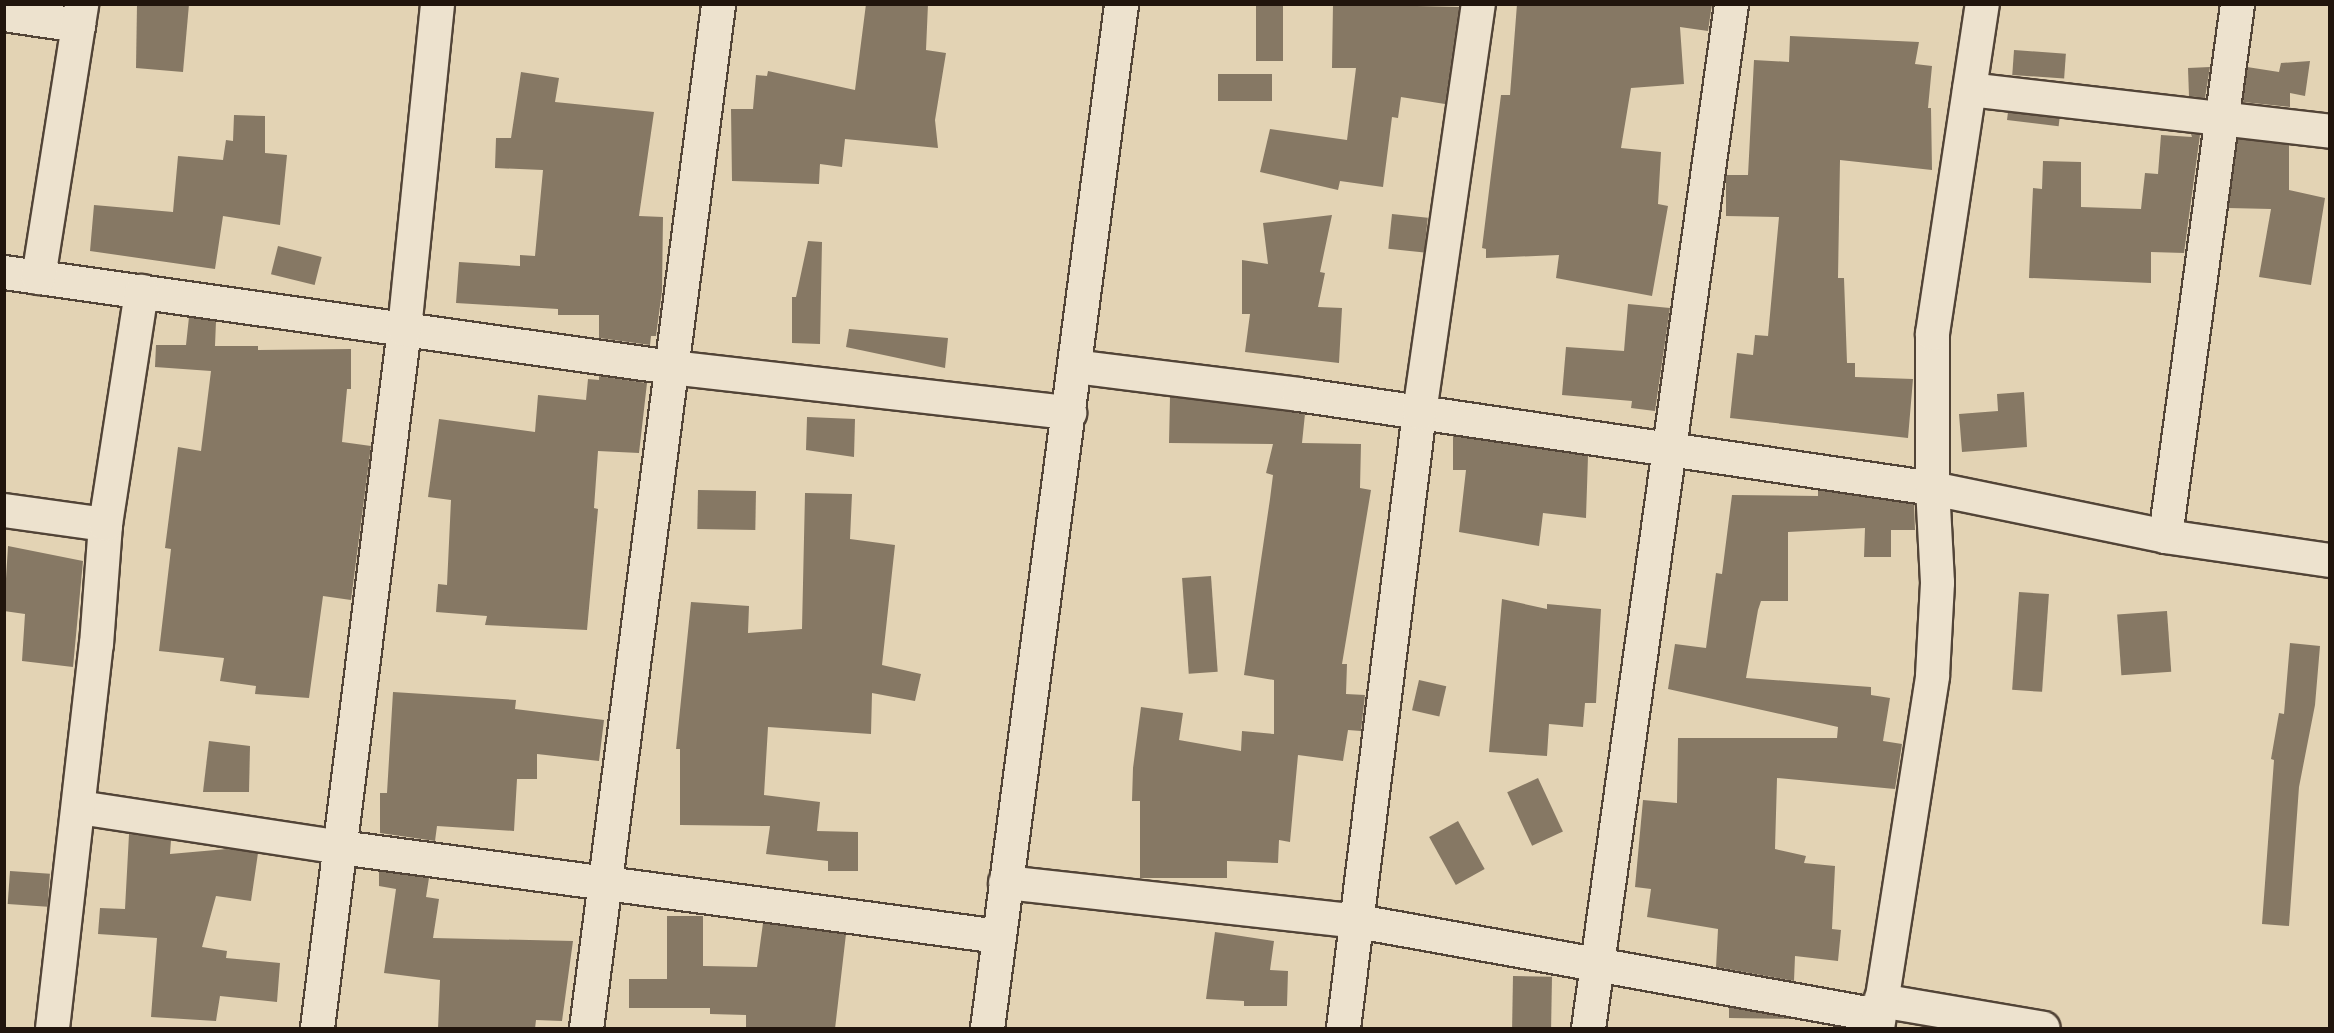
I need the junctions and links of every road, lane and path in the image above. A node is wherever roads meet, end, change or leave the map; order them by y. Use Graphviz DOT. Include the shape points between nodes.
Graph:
graph roads {
  1 [pos="436,4"];
  2 [pos="718,4"];
  3 [pos="1121,4"];
  4 [pos="1478,4"];
  5 [pos="1731,4"];
  6 [pos="1982,4"];
  7 [pos="2238,4"];
  8 [pos="4,14"];
  9 [pos="80,15"];
  10 [pos="1969,89"];
  11 [pos="2223,118"];
  12 [pos="2330,131"];
  13 [pos="4,272"];
  14 [pos="38,276"];
  15 [pos="141,291"];
  16 [pos="404,329"];
  17 [pos="1074,366"];
  18 [pos="671,367"];
  19 [pos="1069,412"];
  20 [pos="1419,412"];
  21 [pos="1672,449"];
  22 [pos="1932,488"];
  23 [pos="4,510"];
  24 [pos="105,524"];
  25 [pos="2165,536"];
  26 [pos="2330,560"];
  27 [pos="79,807"];
  28 [pos="340,847"];
  29 [pos="603,879"];
  30 [pos="1005,882"];
  31 [pos="1358,921"];
  32 [pos="998,936"];
  33 [pos="1596,964"];
  34 [pos="1878,1015"];
  35 [pos="52,1029"];
  36 [pos="317,1029"];
  37 [pos="586,1029"];
  38 [pos="987,1029"];
  39 [pos="1343,1029"];
  40 [pos="1588,1029"];
  41 [pos="2043,1029"];
  1 -- 16 [label="street"];
  2 -- 18 [label="street"];
  3 -- 17 [label="street"];
  4 -- 20 [label="street"];
  5 -- 21 [label="street"];
  6 -- 10 [label="street"];
  7 -- 11 [label="street"];
  8 -- 9 [label="street"];
  9 -- 14 [label="street"];
  10 -- 11 [label="street"];
  10 -- 22 [label="street" via="1932,333"];
  11 -- 12 [label="street"];
  11 -- 25 [label="street"];
  13 -- 14 [label="street"];
  14 -- 15 [label="street"];
  15 -- 16 [label="street"];
  15 -- 24 [label="street"];
  16 -- 18 [label="street"];
  16 -- 28 [label="street"];
  17 -- 19 [label="street"];
  17 -- 20 [label="street"];
  18 -- 19 [label="street"];
  18 -- 29 [label="street"];
  19 -- 30 [label="street"];
  20 -- 21 [label="street"];
  20 -- 31 [label="street"];
  21 -- 22 [label="street"];
  21 -- 33 [label="street"];
  22 -- 25 [label="street"];
  22 -- 34 [label="street" via="1937,582 1932,675"];
  23 -- 24 [label="street"];
  24 -- 27 [label="street"];
  25 -- 26 [label="street"];
  27 -- 28 [label="street"];
  27 -- 35 [label="street"];
  28 -- 29 [label="street"];
  28 -- 36 [label="street"];
  29 -- 32 [label="street"];
  29 -- 37 [label="street"];
  30 -- 31 [label="street"];
  30 -- 32 [label="street"];
  31 -- 33 [label="street"];
  31 -- 39 [label="street"];
  32 -- 38 [label="street"];
  33 -- 34 [label="street"];
  33 -- 40 [label="street"];
  34 -- 41 [label="street"];
}
